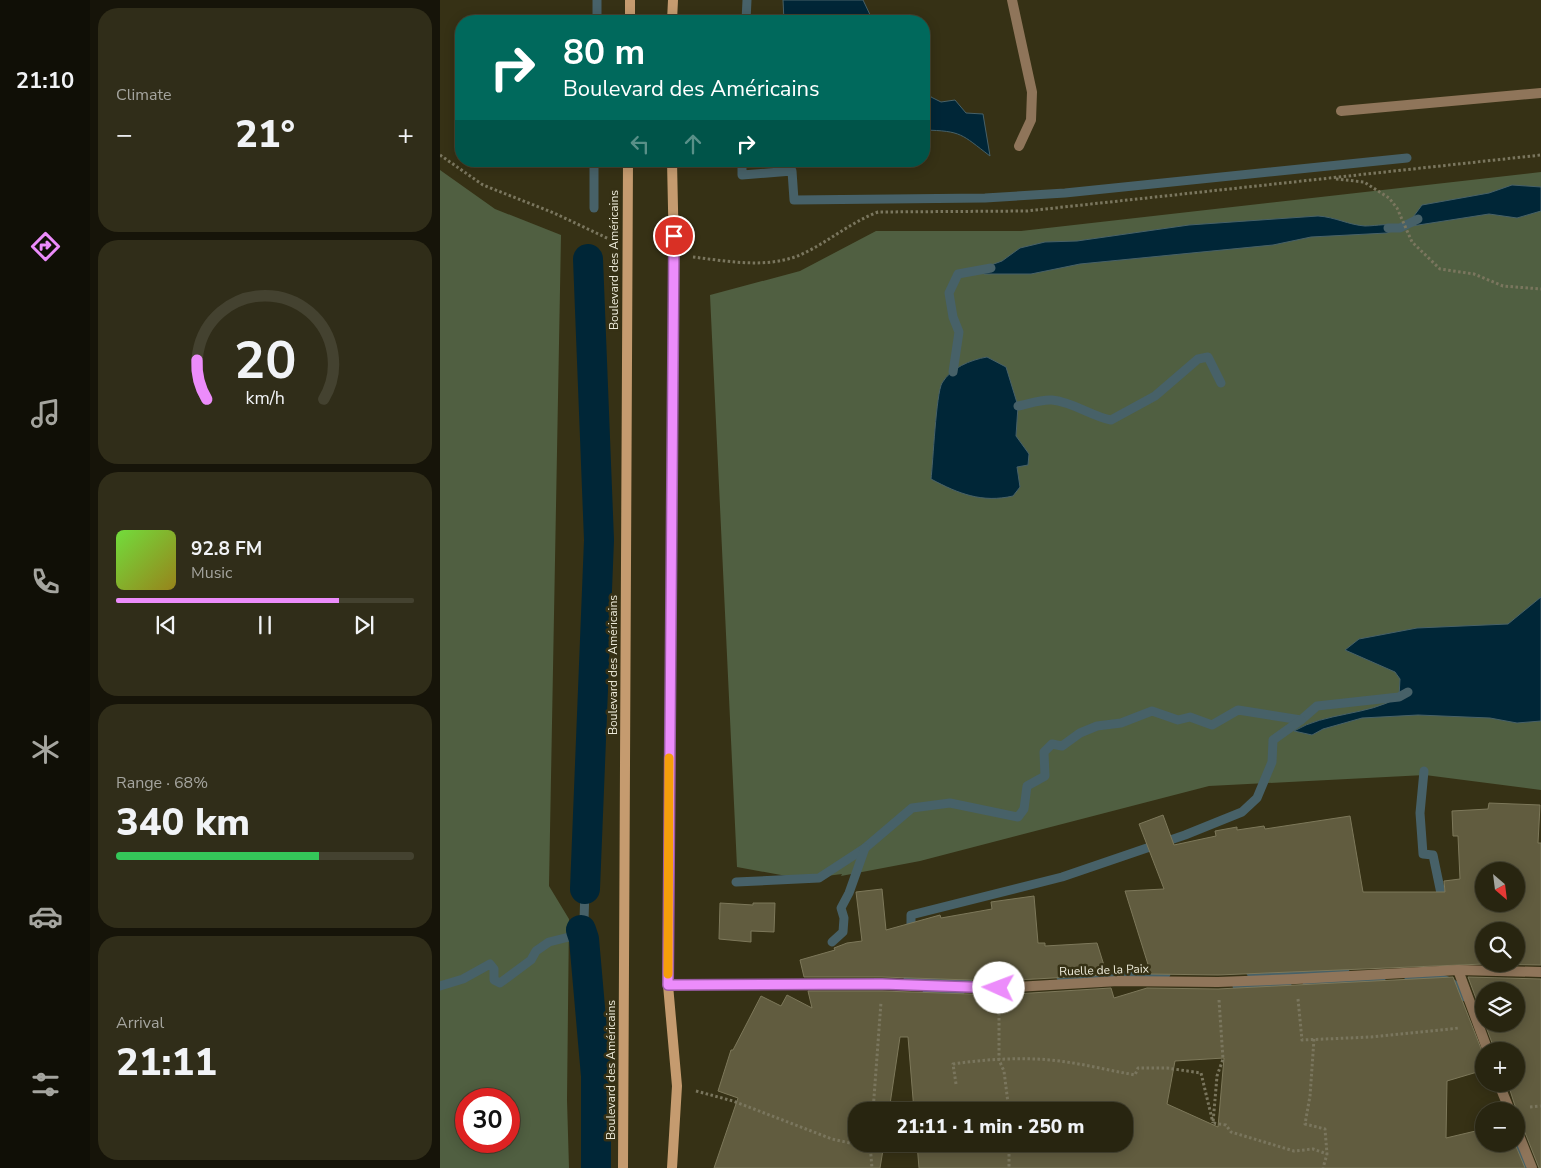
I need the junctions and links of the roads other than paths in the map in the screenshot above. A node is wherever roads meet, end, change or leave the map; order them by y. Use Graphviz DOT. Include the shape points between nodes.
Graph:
graph roads {
  1 [pos="630,0"];
  2 [pos="672,0"];
  3 [pos="1012,0"];
  4 [pos="630,15"];
  5 [pos="672,15"];
  6 [pos="1541,93"];
  7 [pos="1341,111"];
  8 [pos="1019,146"];
  9 [pos="628,167"];
  10 [pos="672,167"];
  11 [pos="1458,970"];
  12 [pos="1541,972"];
  13 [pos="668,985"];
  14 [pos="1485,1042"];
  15 [pos="1525,1150"];
  16 [pos="623,1168"];
  17 [pos="672,1168"];
  18 [pos="1532,1168"];
  1 -- 4 [label="main road"];
  2 -- 5 [label="main road"];
  3 -- 8 [label="street" via="1032,92 1031,120"];
  6 -- 7 [label="street"];
  9 -- 16 [label="main road, Boulevard des Américains"];
  10 -- 13 [label="main road"];
  11 -- 12 [label="street, Ruelle de la Paix"];
  11 -- 13 [label="street, Ruelle de la Paix" via="1296,979 1118,981 999,988 882,984"];
  11 -- 14 [label="street"];
  13 -- 17 [label="main road" via="677,1086"];
  15 -- 18 [label="street"];
}
